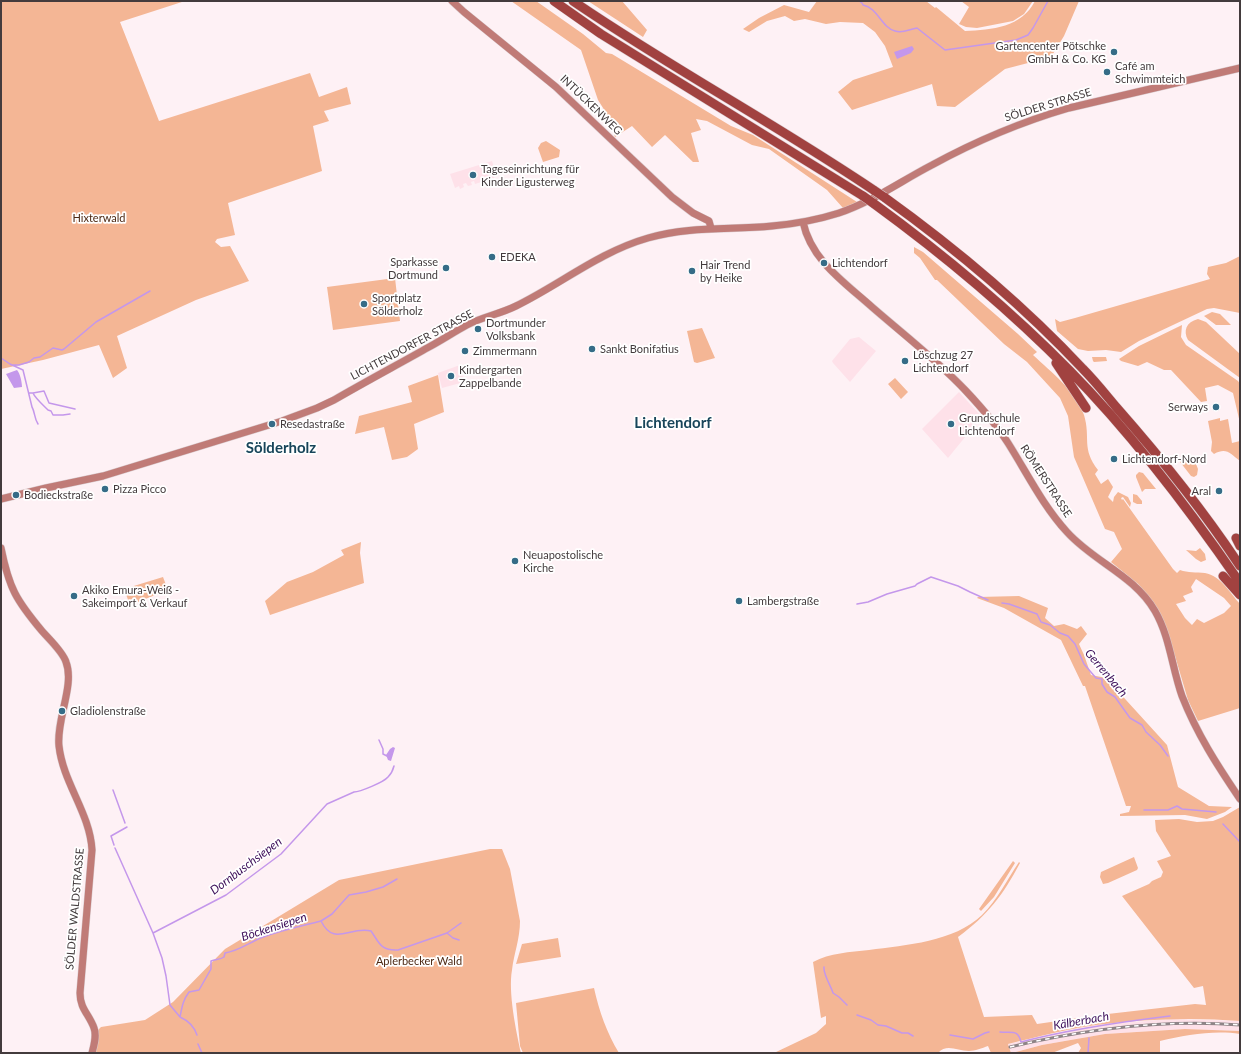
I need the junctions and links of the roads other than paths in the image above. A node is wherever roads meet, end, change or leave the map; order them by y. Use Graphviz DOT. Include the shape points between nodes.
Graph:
graph roads {
  1 [pos="452,1"];
  2 [pos="554,1"];
  3 [pos="573,1"];
  4 [pos="1240,68"];
  5 [pos="853,207"];
  6 [pos="803,222"];
  7 [pos="711,228"];
  8 [pos="1041,327"];
  9 [pos="1050,351"];
  10 [pos="1077,353"];
  11 [pos="1086,408"];
  12 [pos="1,499"];
  13 [pos="1,548"];
  14 [pos="1240,566"];
  15 [pos="1223,576"];
  16 [pos="1240,583"];
  17 [pos="1240,595"];
  18 [pos="1240,799"];
  19 [pos="92,1053"];
  1 -- 7 [label="street, INTÜCKENWEG" via="556,87 672,197 709,221"];
  2 -- 9 [label="highway, bridge" via="601,34 873,203 961,270"];
  3 -- 8 [label="highway, bridge" via="884,197 922,224"];
  4 -- 5 [label="street, SÖLDER STRASSE" via="1043,115 953,153"];
  5 -- 6 [label="street, LICHTENDORFER STRASSE"];
  6 -- 7 [label="street, LICHTENDORFER STRASSE"];
  6 -- 18 [label="street, RÖMERSTRASSE" via="811,245 827,267 947,372 987,415 1068,534 1129,580 1146,598 1156,613 1165,635 1178,683 1194,723 1209,754"];
  7 -- 12 [label="street, LICHTENDORFER STRASSE" via="661,235 616,250 516,306 467,325 335,400 310,411 103,476"];
  8 -- 10 [label="highway" via="1060,338"];
  8 -- 14 [label="highway" via="1085,370 1136,428"];
  9 -- 11 [label="highway"];
  9 -- 16 [label="highway" via="1102,406 1167,483"];
  13 -- 19 [label="street, SÖLDER WALDSTRASSE" via="8,577 18,601 63,656 68,669 59,745 62,763 89,832 92,850 80,987 81,1003 95,1030"];
  15 -- 17 [label="highway"];
}
